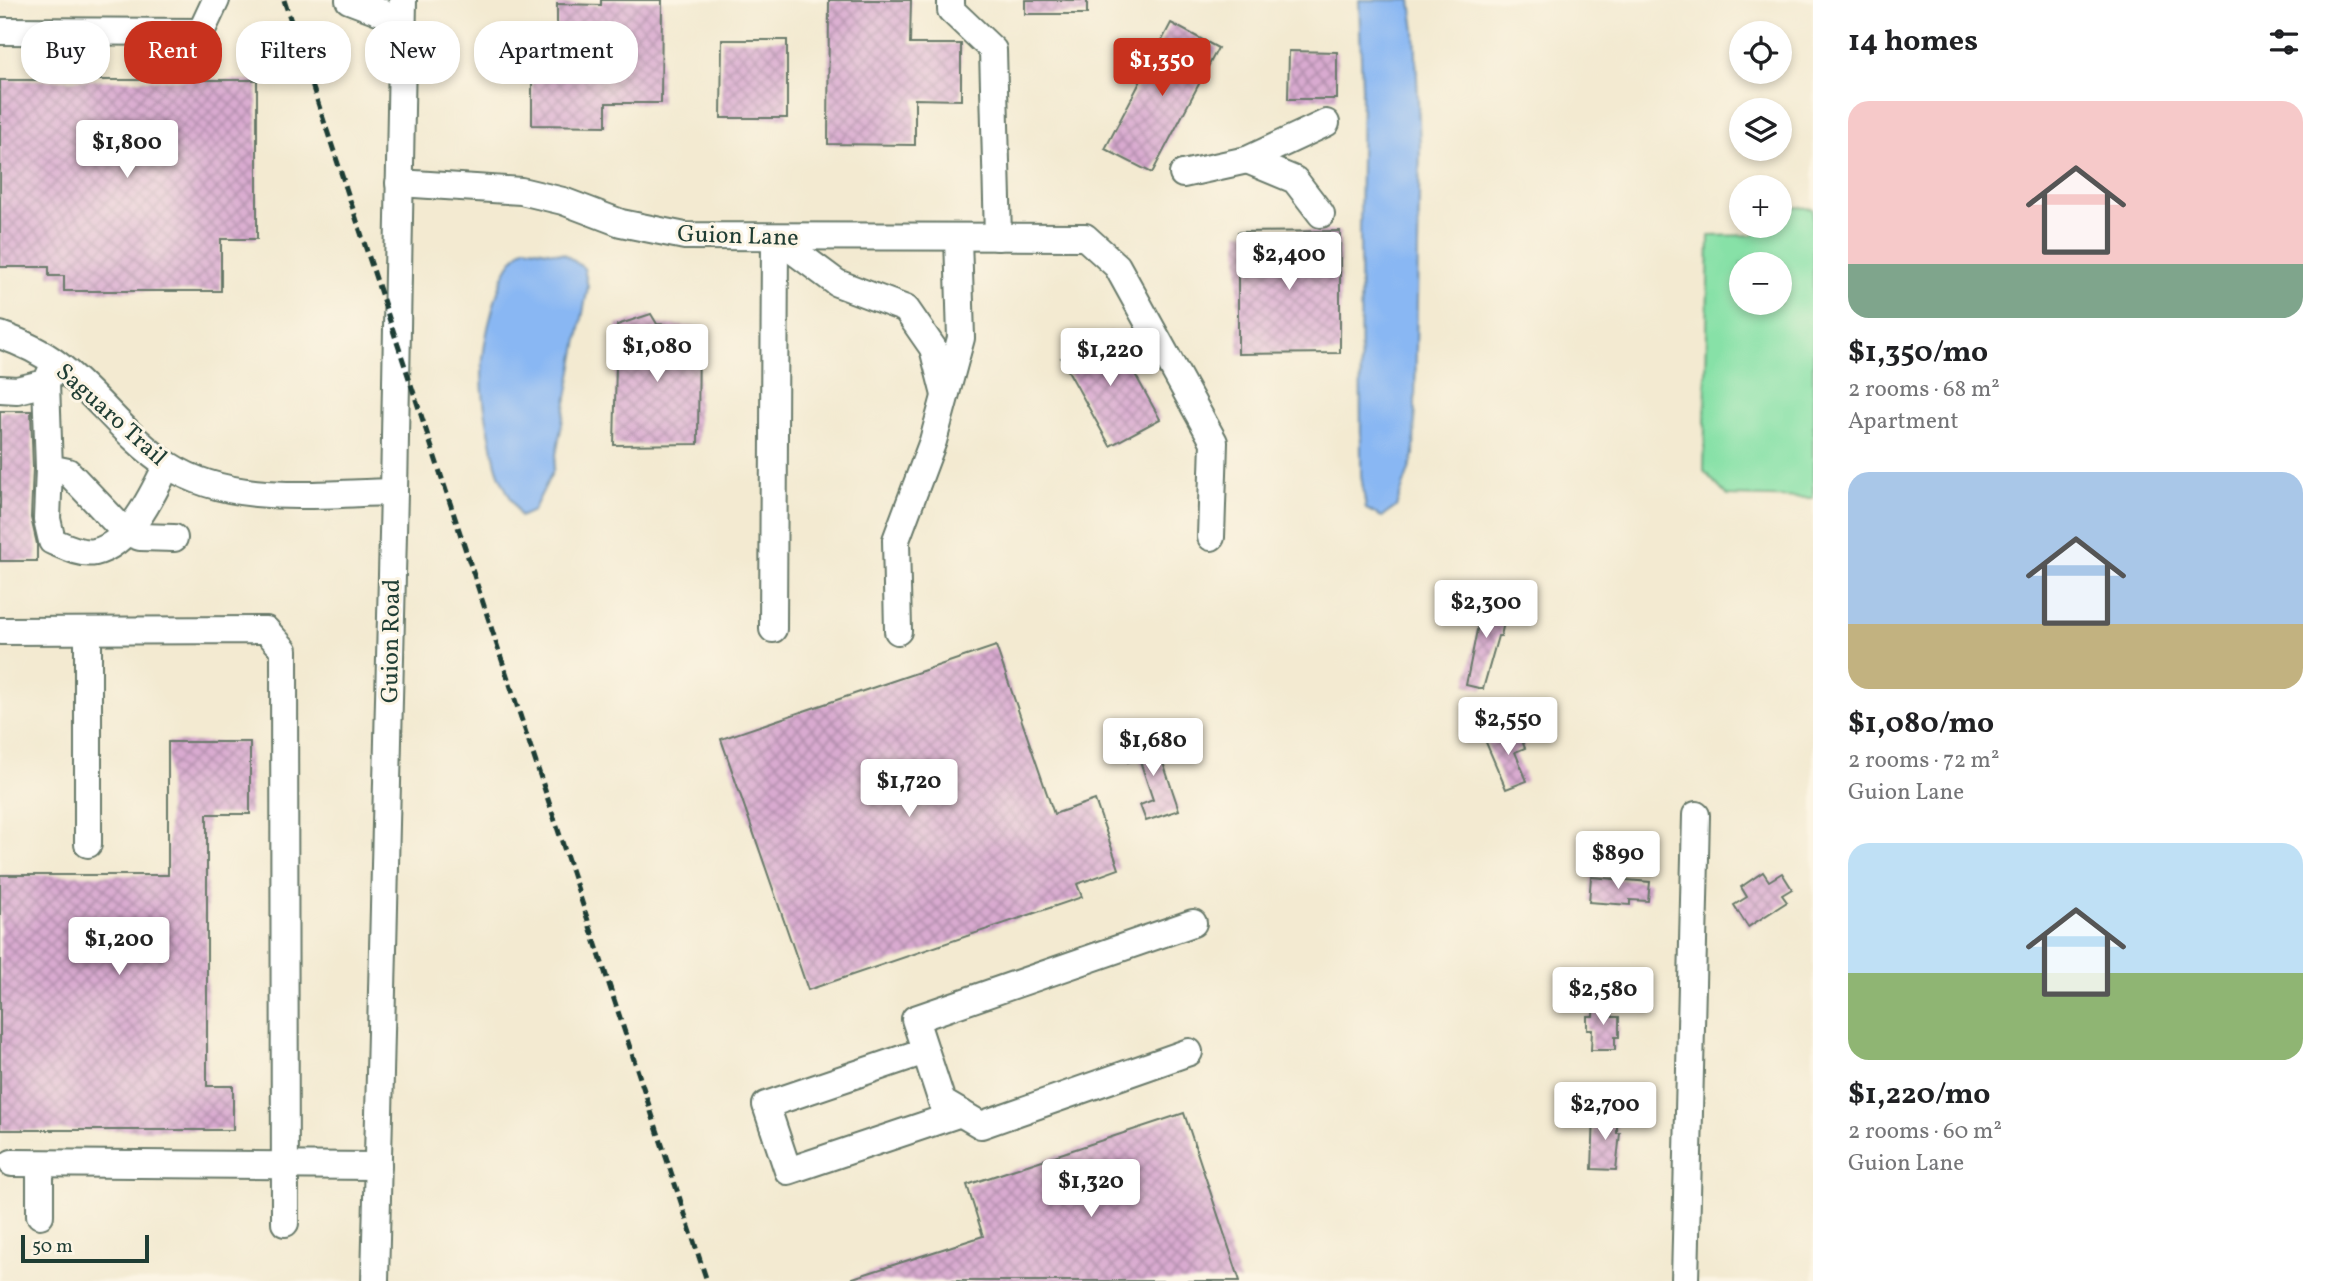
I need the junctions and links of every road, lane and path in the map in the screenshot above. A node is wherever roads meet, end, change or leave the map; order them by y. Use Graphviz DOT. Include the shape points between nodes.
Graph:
graph roads {
  1 [pos="216,0"];
  2 [pos="349,0"];
  3 [pos="951,0"];
  4 [pos="402,10"];
  5 [pos="0,31"];
  6 [pos="1326,123"];
  7 [pos="1247,160"];
  8 [pos="1183,174"];
  9 [pos="399,183"];
  10 [pos="1321,214"];
  11 [pos="775,237"];
  12 [pos="958,237"];
  13 [pos="998,237"];
  14 [pos="0,335"];
  15 [pos="51,372"];
  16 [pos="0,389"];
  17 [pos="945,396"];
  18 [pos="167,465"];
  19 [pos="49,468"];
  20 [pos="394,492"];
  21 [pos="125,532"];
  22 [pos="1211,537"];
  23 [pos="174,538"];
  24 [pos="772,629"];
  25 [pos="0,631"];
  26 [pos="88,631"];
  27 [pos="898,631"];
  28 [pos="1696,815"];
  29 [pos="88,844"];
  30 [pos="1193,923"];
  31 [pos="925,1051"];
  32 [pos="1189,1052"];
  33 [pos="961,1113"];
  34 [pos="12,1163"];
  35 [pos="40,1164"];
  36 [pos="285,1166"];
  37 [pos="377,1166"];
  38 [pos="40,1215"];
  39 [pos="285,1223"];
  40 [pos="375,1281"];
  41 [pos="1685,1281"];
  1 -- 5 [label="street" via="201,32"];
  2 -- 4 [label="street"];
  3 -- 13 [label="street" via="951,10 993,50"];
  4 -- 9 [label="street, Guion Road"];
  6 -- 7 [label="street"];
  7 -- 8 [label="street"];
  7 -- 10 [label="street" via="1295,180"];
  9 -- 11 [label="street, Guion Lane" via="521,191 662,233"];
  9 -- 20 [label="street, Guion Road"];
  11 -- 12 [label="street, Guion Lane"];
  11 -- 17 [label="street" via="837,283 906,309 933,348"];
  11 -- 24 [label="street"];
  12 -- 13 [label="street, Guion Lane"];
  12 -- 17 [label="street" via="961,338"];
  13 -- 22 [label="street, Guion Lane" via="1085,237 1117,266 1214,442"];
  14 -- 15 [label="street, Saguaro Trail" via="20,342"];
  15 -- 16 [label="street" via="18,390"];
  15 -- 18 [label="street, Saguaro Trail"];
  15 -- 19 [label="street"];
  17 -- 27 [label="street" via="896,540"];
  18 -- 20 [label="street, Saguaro Trail" via="219,488 252,494"];
  18 -- 21 [label="street"];
  19 -- 21 [label="street" via="68,472"];
  19 -- 21 [label="street" via="47,519 52,541 94,552"];
  20 -- 37 [label="street, Guion Road"];
  21 -- 23 [label="street"];
  25 -- 26 [label="street"];
  26 -- 29 [label="street"];
  26 -- 36 [label="street" via="266,630 284,650"];
  28 -- 41 [label="street"];
  30 -- 31 [label="street" via="915,1019"];
  31 -- 33 [label="street" via="942,1102"];
  31 -- 33 [label="street" via="765,1105 788,1171"];
  32 -- 33 [label="street" via="981,1125"];
  34 -- 35 [label="street"];
  35 -- 36 [label="street"];
  35 -- 38 [label="street"];
  36 -- 37 [label="street"];
  36 -- 39 [label="street"];
  37 -- 40 [label="street, Guion Road"];
}
